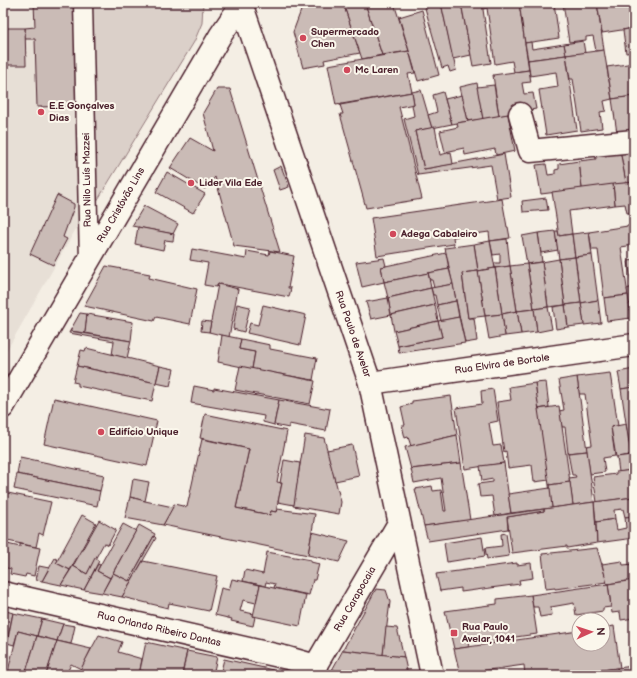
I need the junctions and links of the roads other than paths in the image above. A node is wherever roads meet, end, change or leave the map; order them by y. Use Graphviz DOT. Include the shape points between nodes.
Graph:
graph roads {
  1 [pos="83,3"];
  2 [pos="242,4"];
  3 [pos="520,114"];
  4 [pos="634,141"];
  5 [pos="89,261"];
  6 [pos="634,345"];
  7 [pos="370,383"];
  8 [pos="3,408"];
  9 [pos="399,523"];
  10 [pos="3,593"];
  11 [pos="313,670"];
  12 [pos="432,675"];
  1 -- 5 [label="street, Rua Nilo Luís Mazzei"];
  2 -- 5 [label="street, Rua Cristóvão Lins" via="220,36"];
  2 -- 7 [label="street, Rua Paulo de Avelar"];
  3 -- 4 [label="street" via="530,151"];
  5 -- 8 [label="street, Rua Cristóvão Lins"];
  6 -- 7 [label="street, Rua Elvira de Bortole"];
  7 -- 9 [label="street, Rua Paulo de Avelar"];
  9 -- 11 [label="street, Rua Carapocaia"];
  9 -- 12 [label="street, Rua Paulo de Avelar"];
  10 -- 11 [label="street, Rua Orlando Ribeiro Dantas" via="288,658"];
}
